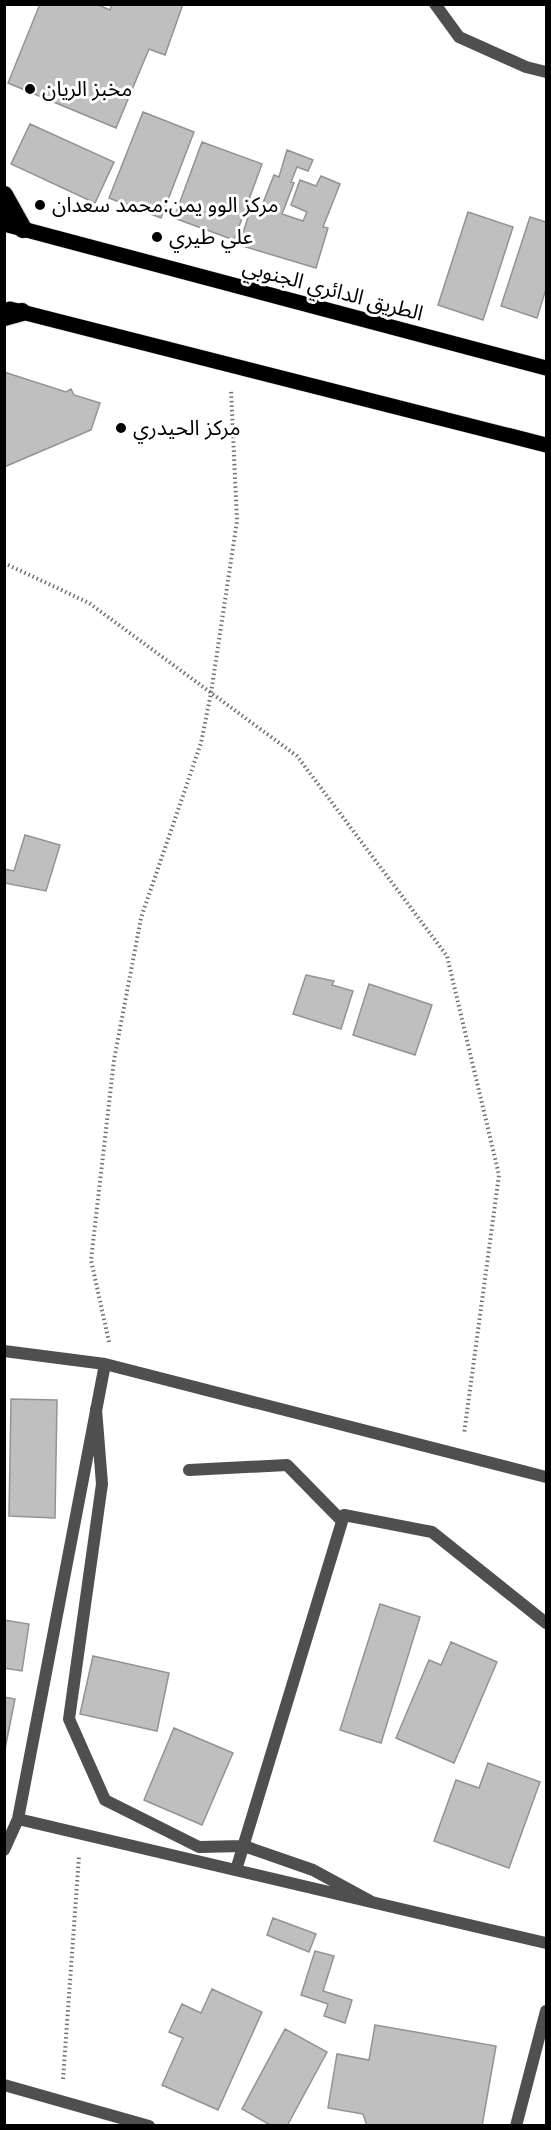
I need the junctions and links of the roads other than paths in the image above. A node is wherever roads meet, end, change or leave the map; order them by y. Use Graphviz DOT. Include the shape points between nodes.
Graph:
graph roads {
  1 [pos="435,4"];
  2 [pos="546,72"];
  3 [pos="4,195"];
  4 [pos="4,224"];
  5 [pos="23,229"];
  6 [pos="10,312"];
  7 [pos="546,368"];
  8 [pos="546,446"];
  9 [pos="4,1351"];
  10 [pos="110,1365"];
  11 [pos="96,1409"];
  12 [pos="189,1470"];
  13 [pos="546,1477"];
  14 [pos="342,1521"];
  15 [pos="546,1623"];
  16 [pos="18,1819"];
  17 [pos="244,1846"];
  18 [pos="4,1850"];
  19 [pos="236,1870"];
  20 [pos="372,1902"];
  21 [pos="546,1943"];
  22 [pos="546,2011"];
  23 [pos="4,2085"];
  24 [pos="149,2126"];
  25 [pos="516,2126"];
  1 -- 2 [label="street" via="459,37"];
  3 -- 5 [label="highway"];
  4 -- 5 [label="main road, الطريق الدائري الجنوبي"];
  5 -- 7 [label="main road, الطريق الدائري الجنوبي"];
  6 -- 8 [label="main road"];
  9 -- 10 [label="street"];
  10 -- 11 [label="street"];
  10 -- 13 [label="street"];
  11 -- 16 [label="street"];
  11 -- 17 [label="street" via="102,1484 69,1719 105,1800 198,1847"];
  12 -- 14 [label="street" via="287,1465"];
  14 -- 15 [label="street" via="344,1515 432,1532"];
  14 -- 17 [label="street"];
  16 -- 18 [label="street"];
  16 -- 19 [label="street"];
  17 -- 19 [label="street"];
  17 -- 20 [label="street" via="313,1870"];
  19 -- 20 [label="street"];
  20 -- 21 [label="street"];
  22 -- 25 [label="street"];
  23 -- 24 [label="street"];
}
